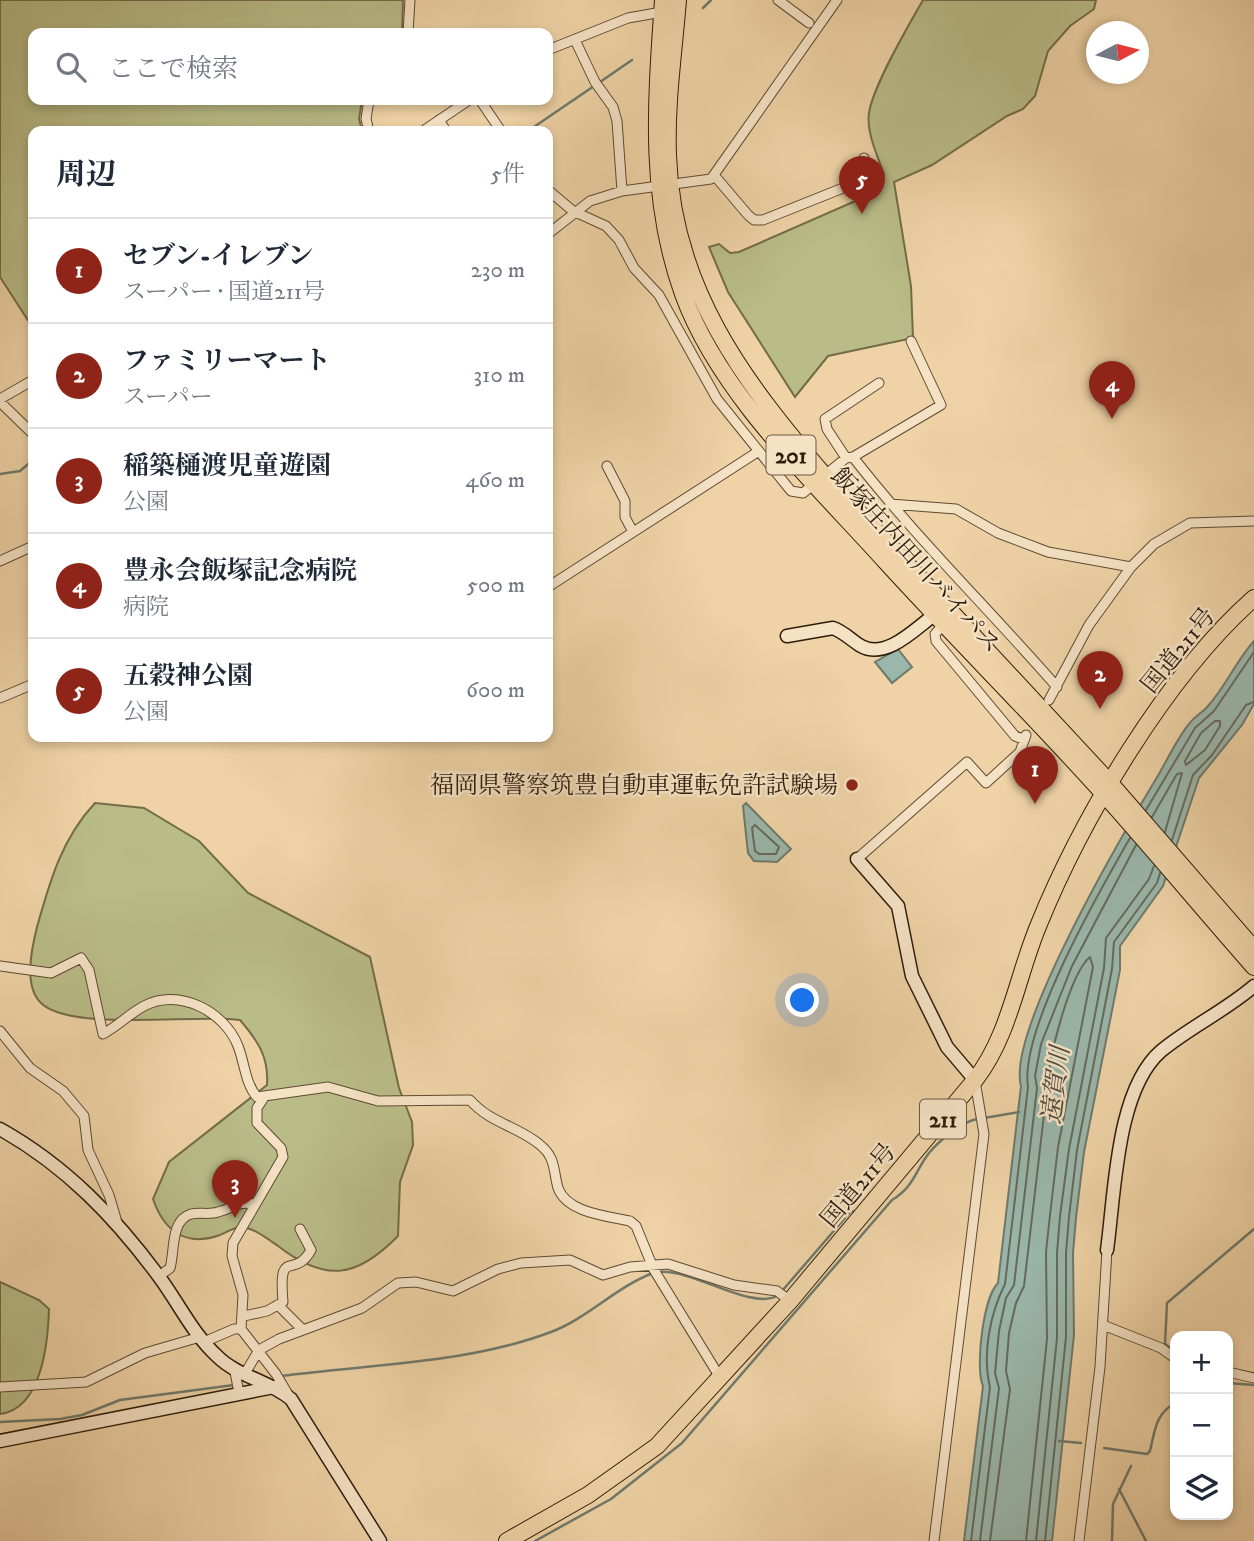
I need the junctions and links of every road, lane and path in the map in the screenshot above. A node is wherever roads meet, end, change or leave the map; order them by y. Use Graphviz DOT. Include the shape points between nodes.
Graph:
graph roads {
  1 [pos="410,0"];
  2 [pos="678,0"];
  3 [pos="778,0"];
  4 [pos="837,0"];
  5 [pos="663,6"];
  6 [pos="809,23"];
  7 [pos="408,28"];
  8 [pos="575,40"];
  9 [pos="553,48"];
  10 [pos="368,105"];
  11 [pos="462,105"];
  12 [pos="483,105"];
  13 [pos="439,120"];
  14 [pos="368,126"];
  15 [pos="430,126"];
  16 [pos="443,126"];
  17 [pos="498,126"];
  18 [pos="864,158"];
  19 [pos="714,175"];
  20 [pos="664,184"];
  21 [pos="622,191"];
  22 [pos="553,194"];
  23 [pos="573,211"];
  24 [pos="553,231"];
  25 [pos="911,341"];
  26 [pos="28,383"];
  27 [pos="879,383"];
  28 [pos="0,401"];
  29 [pos="28,429"];
  30 [pos="759,451"];
  31 [pos="849,457"];
  32 [pos="607,466"];
  33 [pos="819,479"];
  34 [pos="890,504"];
  35 [pos="1254,521"];
  36 [pos="633,532"];
  37 [pos="28,548"];
  38 [pos="0,561"];
  39 [pos="1131,567"];
  40 [pos="553,584"];
  41 [pos="1254,598"];
  42 [pos="938,620"];
  43 [pos="787,636"];
  44 [pos="28,686"];
  45 [pos="1057,687"];
  46 [pos="1,696"];
  47 [pos="1049,700"];
  48 [pos="1106,788"];
  49 [pos="857,859"];
  50 [pos="1202,899"];
  51 [pos="1254,949"];
  52 [pos="0,966"];
  53 [pos="1254,967"];
  54 [pos="1254,986"];
  55 [pos="0,1031"];
  56 [pos="975,1080"];
  57 [pos="263,1099"];
  58 [pos="0,1129"];
  59 [pos="254,1204"];
  60 [pos="117,1224"];
  61 [pos="300,1229"];
  62 [pos="1107,1250"];
  63 [pos="654,1270"];
  64 [pos="159,1276"];
  65 [pos="783,1296"];
  66 [pos="279,1306"];
  67 [pos="244,1316"];
  68 [pos="1102,1325"];
  69 [pos="241,1329"];
  70 [pos="303,1329"];
  71 [pos="202,1339"];
  72 [pos="259,1350"];
  73 [pos="1170,1354"];
  74 [pos="1233,1373"];
  75 [pos="1254,1378"];
  76 [pos="721,1379"];
  77 [pos="241,1381"];
  78 [pos="274,1381"];
  79 [pos="0,1388"];
  80 [pos="0,1441"];
  81 [pos="380,1541"];
  82 [pos="507,1541"];
  83 [pos="934,1541"];
  84 [pos="1079,1541"];
  1 -- 7 [label="street"];
  2 -- 20 [label="highway, 飯塚庄内田川バイパス / 201"];
  3 -- 6 [label="street"];
  4 -- 19 [label="street"];
  5 -- 8 [label="street"];
  5 -- 20 [label="highway, 飯塚庄内田川バイパス / 201" via="655,116"];
  8 -- 9 [label="street"];
  8 -- 21 [label="street" via="613,107"];
  10 -- 14 [label="street"];
  11 -- 13 [label="street"];
  12 -- 17 [label="street"];
  13 -- 15 [label="street"];
  13 -- 16 [label="street"];
  18 -- 19 [label="street" via="864,176 858,181 763,220 748,215"];
  19 -- 20 [label="street"];
  20 -- 21 [label="street"];
  20 -- 33 [label="highway, 飯塚庄内田川バイパス / 201" via="697,292 723,343"];
  21 -- 23 [label="street"];
  22 -- 23 [label="street"];
  23 -- 24 [label="street"];
  23 -- 30 [label="street" via="606,226 619,240 634,268 659,295 717,399"];
  25 -- 31 [label="street" via="941,405"];
  26 -- 28 [label="street"];
  27 -- 31 [label="street" via="825,419 827,429"];
  28 -- 29 [label="street"];
  30 -- 33 [label="street" via="791,491 803,493"];
  30 -- 36 [label="street"];
  31 -- 33 [label="street"];
  31 -- 34 [label="street"];
  32 -- 36 [label="street" via="625,501 625,516"];
  33 -- 42 [label="highway, 飯塚庄内田川バイパス / 201"];
  33 -- 48 [label="highway, 飯塚庄内田川バイパス / 201"];
  34 -- 39 [label="street" via="956,509 998,533 1048,552"];
  34 -- 45 [label="street"];
  35 -- 39 [label="street" via="1190,523 1154,544"];
  36 -- 40 [label="street"];
  37 -- 38 [label="street"];
  39 -- 45 [label="street" via="1089,625"];
  41 -- 48 [label="highway, 国道211号 / 211" via="1204,650"];
  42 -- 43 [label="street" via="877,650 832,628"];
  42 -- 48 [label="highway, 飯塚庄内田川バイパス / 201"];
  42 -- 49 [label="street" via="936,641 1016,736 1025,737 1020,752 986,783 967,761"];
  44 -- 46 [label="street"];
  45 -- 47 [label="street"];
  48 -- 50 [label="highway, 飯塚庄内田川バイパス / 201"];
  48 -- 56 [label="highway, 国道211号 / 211" via="1050,897 998,1045"];
  49 -- 56 [label="street" via="898,906 912,976 947,1046"];
  50 -- 51 [label="highway, 飯塚庄内田川バイパス / 201"];
  50 -- 53 [label="highway, 飯塚庄内田川バイパス / 201"];
  52 -- 57 [label="street" via="51,973 81,958 89,970 103,1034 146,1004 159,1001 191,1003 209,1012 228,1026 238,1044 249,1088"];
  54 -- 62 [label="street" via="1159,1053 1138,1079 1130,1095"];
  55 -- 60 [label="street" via="30,1068 63,1091 84,1116 88,1150"];
  56 -- 65 [label="highway, 国道211号 / 211"];
  56 -- 83 [label="street" via="984,1134"];
  57 -- 59 [label="street" via="257,1108 257,1123 281,1148 283,1157"];
  57 -- 63 [label="street" via="328,1087 379,1101 470,1101 483,1115 539,1144 555,1165 558,1188 576,1207 630,1221"];
  58 -- 60 [label="street" via="65,1171"];
  59 -- 64 [label="street" via="236,1202 215,1213 189,1214 177,1227 170,1268"];
  59 -- 67 [label="street" via="231,1248"];
  60 -- 64 [label="street"];
  61 -- 66 [label="street" via="311,1250 307,1257 284,1268"];
  62 -- 68 [label="street"];
  63 -- 65 [label="street" via="668,1264"];
  63 -- 70 [label="street" via="603,1275 570,1260 498,1269 453,1292 406,1281 362,1308"];
  63 -- 76 [label="street"];
  64 -- 71 [label="street"];
  65 -- 76 [label="highway, 国道211号 / 211"];
  66 -- 67 [label="street"];
  66 -- 70 [label="street"];
  67 -- 69 [label="street"];
  68 -- 73 [label="street"];
  68 -- 84 [label="street"];
  69 -- 71 [label="street"];
  69 -- 72 [label="street"];
  70 -- 72 [label="street"];
  71 -- 77 [label="street"];
  71 -- 79 [label="street" via="145,1353 86,1382"];
  72 -- 77 [label="street"];
  72 -- 78 [label="street"];
  74 -- 75 [label="street"];
  76 -- 82 [label="highway, 国道211号 / 211" via="657,1446 621,1474"];
  77 -- 78 [label="street"];
  77 -- 78 [label="street"];
  77 -- 80 [label="street"];
  78 -- 81 [label="street" via="291,1399"];
}
